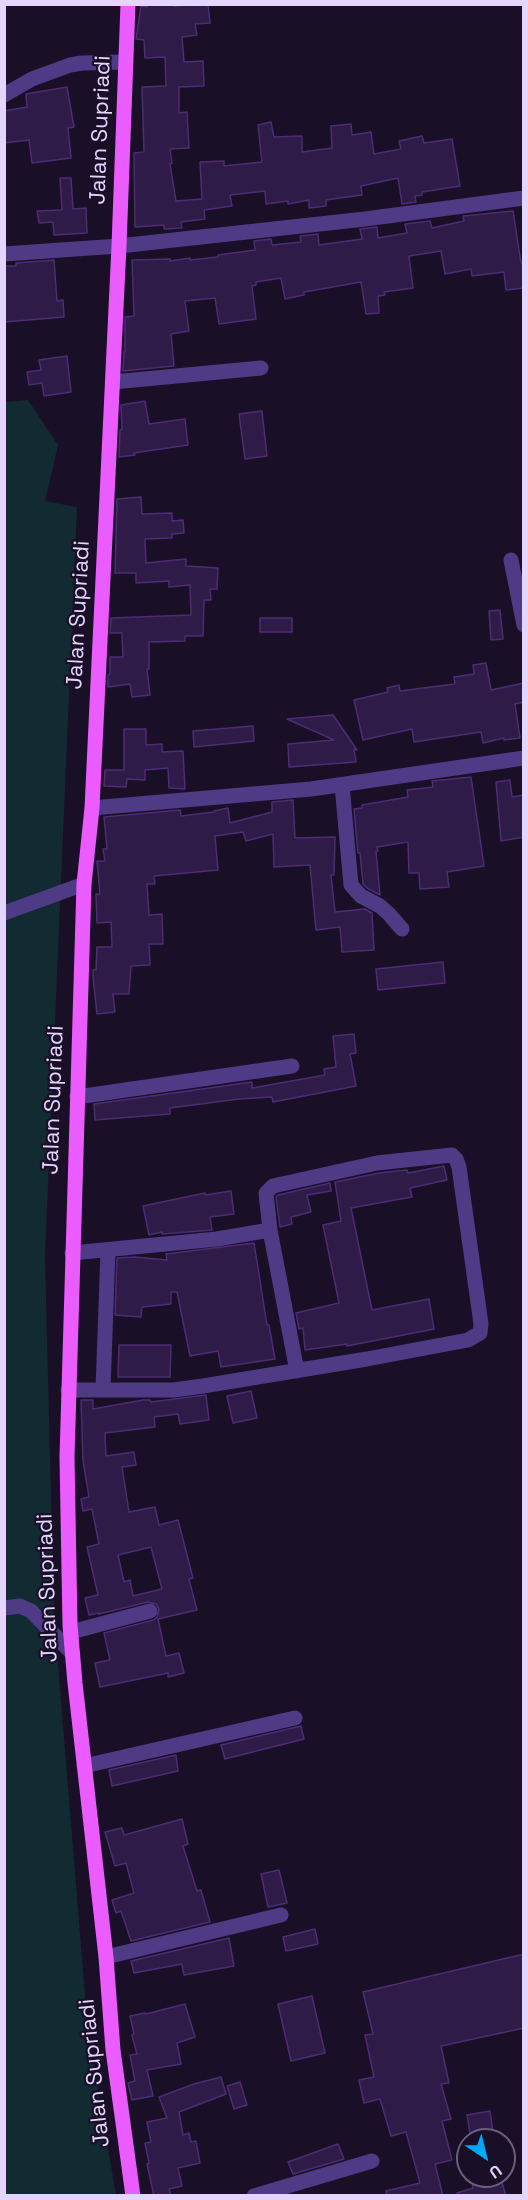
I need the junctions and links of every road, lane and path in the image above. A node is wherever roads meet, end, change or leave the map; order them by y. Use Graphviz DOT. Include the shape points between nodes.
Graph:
graph roads {
  1 [pos="128,4"];
  2 [pos="126,62"];
  3 [pos="4,95"];
  4 [pos="524,198"];
  5 [pos="119,246"];
  6 [pos="4,254"];
  7 [pos="261,368"];
  8 [pos="113,382"];
  9 [pos="511,560"];
  10 [pos="524,625"];
  11 [pos="524,758"];
  12 [pos="342,785"];
  13 [pos="92,807"];
  14 [pos="84,884"];
  15 [pos="4,913"];
  16 [pos="402,929"];
  17 [pos="292,1066"];
  18 [pos="77,1097"];
  19 [pos="270,1230"];
  20 [pos="108,1251"];
  21 [pos="72,1253"];
  22 [pos="297,1371"];
  23 [pos="103,1389"];
  24 [pos="68,1390"];
  25 [pos="4,1608"];
  26 [pos="150,1611"];
  27 [pos="71,1632"];
  28 [pos="73,1654"];
  29 [pos="295,1718"];
  30 [pos="84,1766"];
  31 [pos="281,1915"];
  32 [pos="106,1957"];
  33 [pos="372,2161"];
  34 [pos="133,2196"];
  35 [pos="254,2196"];
  1 -- 2 [label="main road, Jalan Supriadi"];
  2 -- 3 [label="street" via="70,65"];
  2 -- 5 [label="main road, Jalan Supriadi"];
  4 -- 5 [label="street"];
  5 -- 6 [label="street"];
  5 -- 8 [label="main road, Jalan Supriadi"];
  7 -- 8 [label="street"];
  8 -- 13 [label="main road, Jalan Supriadi"];
  9 -- 10 [label="street"];
  11 -- 12 [label="street"];
  12 -- 13 [label="street"];
  12 -- 16 [label="street" via="351,885 361,896 380,906"];
  13 -- 14 [label="main road, Jalan Supriadi"];
  14 -- 15 [label="street"];
  14 -- 18 [label="main road, Jalan Supriadi"];
  17 -- 18 [label="street"];
  18 -- 21 [label="main road, Jalan Supriadi"];
  19 -- 20 [label="street"];
  19 -- 22 [label="street"];
  19 -- 22 [label="street" via="266,1193 273,1186 377,1163 447,1155 458,1162 482,1324 480,1333 468,1340"];
  20 -- 21 [label="street"];
  20 -- 23 [label="street"];
  21 -- 24 [label="main road, Jalan Supriadi"];
  22 -- 23 [label="street" via="174,1390"];
  23 -- 24 [label="street"];
  24 -- 27 [label="main road, Jalan Supriadi"];
  25 -- 28 [label="street" via="20,1606 31,1611"];
  26 -- 27 [label="street"];
  27 -- 28 [label="main road, Jalan Supriadi"];
  28 -- 30 [label="main road, Jalan Supriadi"];
  29 -- 30 [label="street"];
  30 -- 32 [label="main road, Jalan Supriadi"];
  31 -- 32 [label="street"];
  32 -- 34 [label="main road, Jalan Supriadi"];
  33 -- 35 [label="street"];
}
